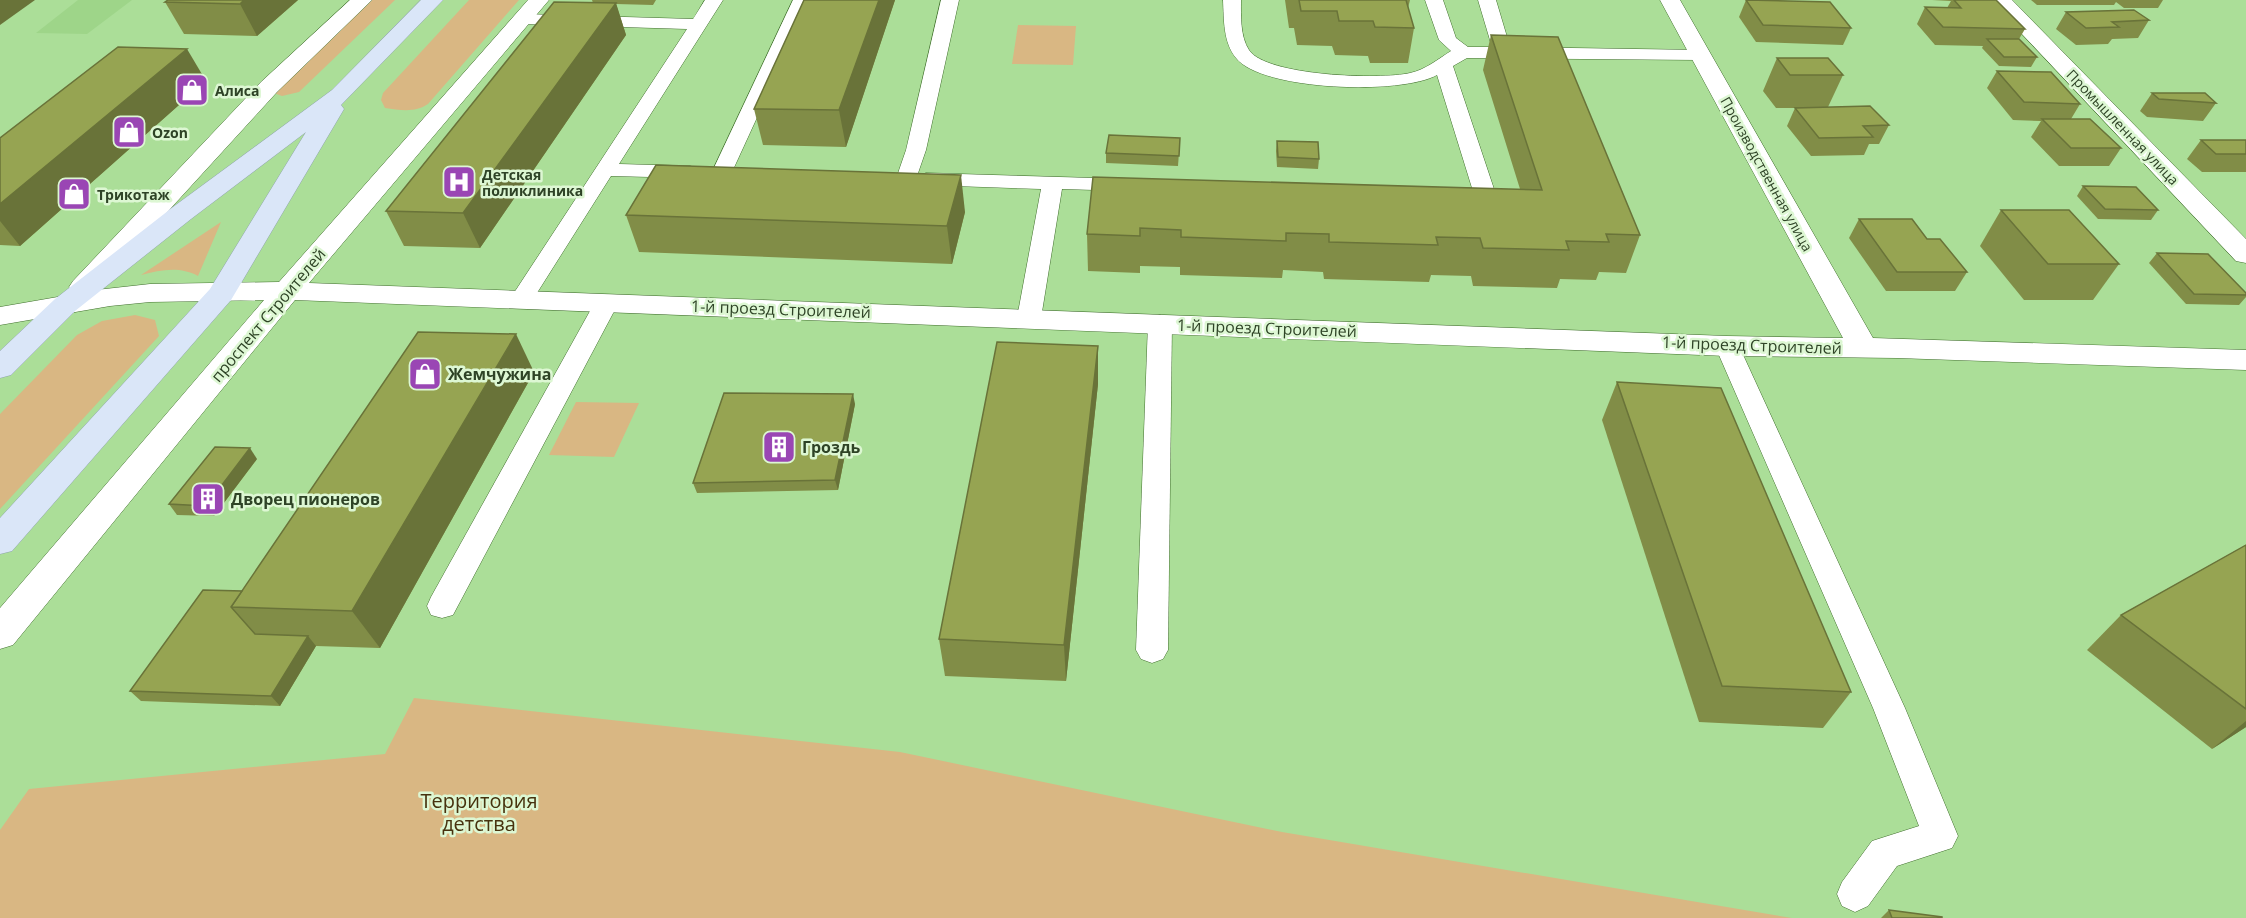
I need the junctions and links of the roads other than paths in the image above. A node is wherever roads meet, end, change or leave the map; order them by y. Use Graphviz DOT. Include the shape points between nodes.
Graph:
graph roads {
  1 [pos="362,0"];
  2 [pos="433,0"];
  3 [pos="714,0"];
  4 [pos="802,0"];
  5 [pos="950,0"];
  6 [pos="1232,0"];
  7 [pos="1434,0"];
  8 [pos="1488,0"];
  9 [pos="1670,0"];
  10 [pos="2001,0"];
  11 [pos="531,9"];
  12 [pos="699,24"];
  13 [pos="1463,52"];
  14 [pos="1503,53"];
  15 [pos="1700,55"];
  16 [pos="1443,64"];
  17 [pos="340,95"];
  18 [pos="604,171"];
  19 [pos="722,172"];
  20 [pos="745,173"];
  21 [pos="883,178"];
  22 [pos="906,179"];
  23 [pos="1053,183"];
  24 [pos="1146,186"];
  25 [pos="1438,193"];
  26 [pos="2246,255"];
  27 [pos="287,291"];
  28 [pos="221,294"];
  29 [pos="522,299"];
  30 [pos="607,302"];
  31 [pos="65,305"];
  32 [pos="0,316"];
  33 [pos="1029,318"];
  34 [pos="1160,323"];
  35 [pos="1727,346"];
  36 [pos="1864,348"];
  37 [pos="2246,360"];
  38 [pos="0,368"];
  39 [pos="0,541"];
  40 [pos="442,606"];
  41 [pos="0,634"];
  42 [pos="1152,650"];
  43 [pos="1855,894"];
  1 -- 31 [label="street" via="269,87"];
  2 -- 17 [label="main road"];
  3 -- 12 [label="lane"];
  4 -- 19 [label="lane"];
  5 -- 22 [label="lane"];
  6 -- 16 [label="lane" via="1235,43 1248,60 1272,72 1368,82 1419,77"];
  7 -- 13 [label="lane" via="1448,40"];
  8 -- 14 [label="lane"];
  9 -- 15 [label="street, Производственная улица"];
  10 -- 26 [label="street, Промышленная улица"];
  11 -- 12 [label="lane"];
  11 -- 27 [label="street, проспект Строителей"];
  12 -- 18 [label="lane"];
  13 -- 14 [label="lane"];
  13 -- 16 [label="lane"];
  14 -- 15 [label="lane"];
  15 -- 36 [label="street, Производственная улица"];
  16 -- 25 [label="lane" via="1485,195"];
  17 -- 28 [label="main road"];
  17 -- 31 [label="main road"];
  18 -- 19 [label="lane"];
  18 -- 29 [label="lane"];
  19 -- 20 [label="lane"];
  21 -- 22 [label="lane"];
  22 -- 23 [label="lane"];
  23 -- 24 [label="lane"];
  23 -- 33 [label="lane"];
  27 -- 28 [label="street, 1-й проезд Строителей"];
  27 -- 29 [label="street, 1-й проезд Строителей"];
  27 -- 41 [label="street, проспект Строителей"];
  28 -- 31 [label="street, 1-й проезд Строителей" via="150,293"];
  28 -- 39 [label="main road"];
  29 -- 30 [label="street, 1-й проезд Строителей"];
  30 -- 33 [label="street, 1-й проезд Строителей"];
  30 -- 40 [label="lane"];
  31 -- 32 [label="street, 1-й проезд Строителей"];
  31 -- 38 [label="main road"];
  33 -- 34 [label="street, 1-й проезд Строителей"];
  34 -- 35 [label="street, 1-й проезд Строителей"];
  34 -- 42 [label="lane"];
  35 -- 36 [label="street, 1-й проезд Строителей"];
  35 -- 43 [label="lane" via="1889,708 1940,836 1885,853"];
  36 -- 37 [label="street, 1-й проезд Строителей"];
}
